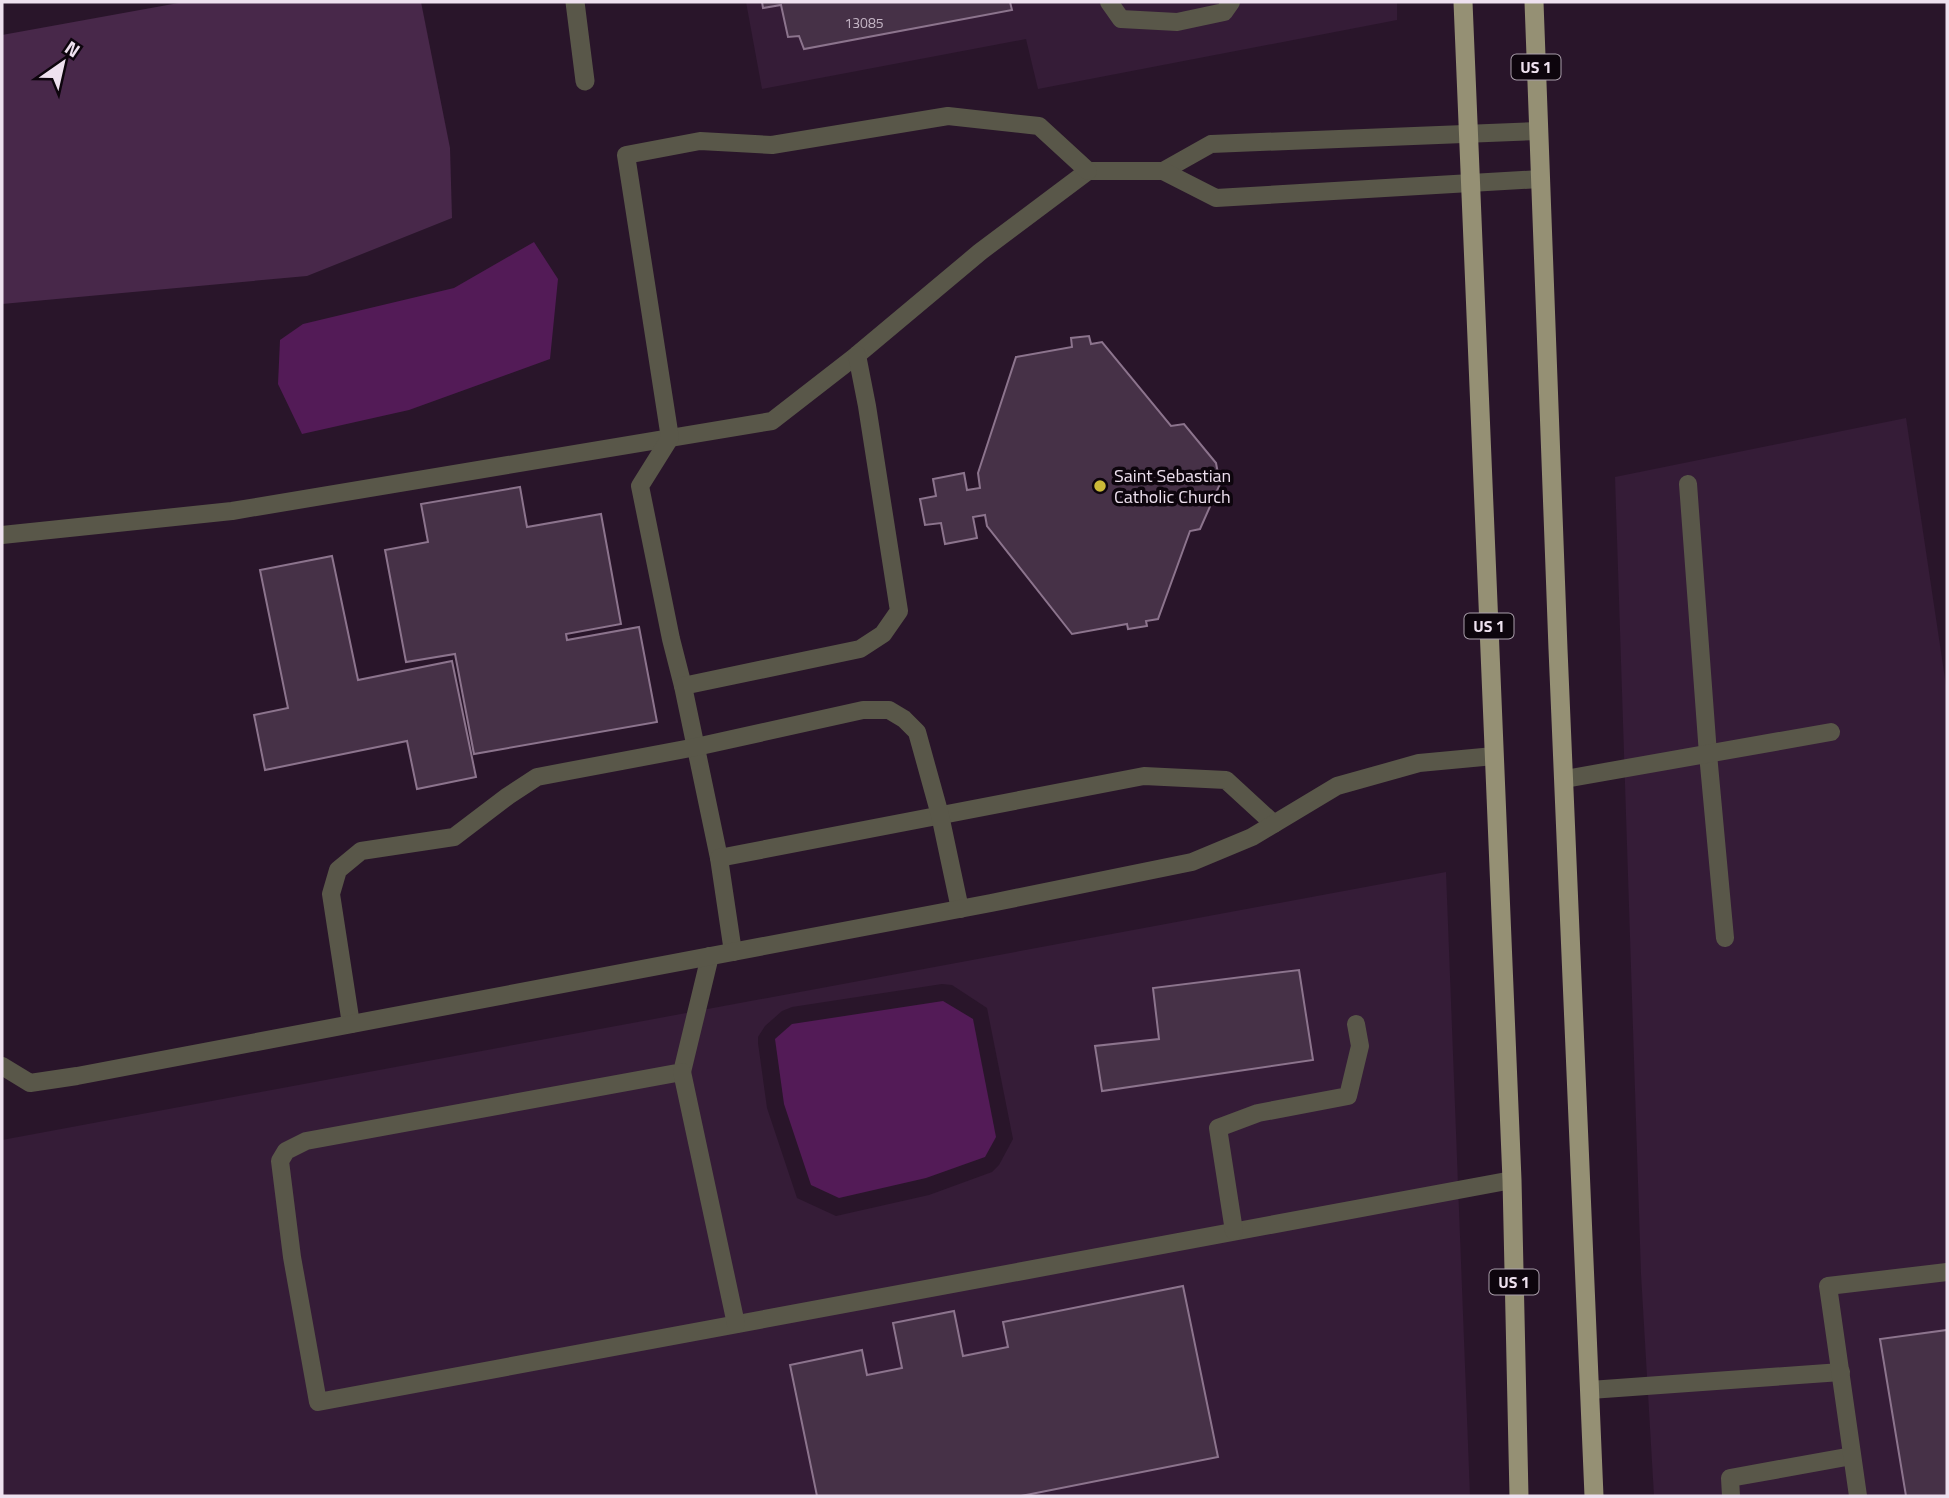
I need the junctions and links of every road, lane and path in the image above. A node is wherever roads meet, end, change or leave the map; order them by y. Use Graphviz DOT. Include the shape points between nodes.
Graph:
graph roads {
  1 [pos="575,2"];
  2 [pos="1110,2"];
  3 [pos="1231,2"];
  4 [pos="1463,2"];
  5 [pos="1534,2"];
  6 [pos="585,81"];
  7 [pos="1538,131"];
  8 [pos="1467,134"];
  9 [pos="1088,171"];
  10 [pos="1163,171"];
  11 [pos="1541,179"];
  12 [pos="1472,184"];
  13 [pos="857,355"];
  14 [pos="670,438"];
  15 [pos="1688,484"];
  16 [pos="2,535"];
  17 [pos="683,686"];
  18 [pos="1831,733"];
  19 [pos="696,747"];
  20 [pos="1708,754"];
  21 [pos="1494,756"];
  22 [pos="1565,779"];
  23 [pos="940,815"];
  24 [pos="1274,824"];
  25 [pos="719,858"];
  26 [pos="960,909"];
  27 [pos="1725,938"];
  28 [pos="733,952"];
  29 [pos="710,956"];
  30 [pos="351,1024"];
  31 [pos="1356,1024"];
  32 [pos="2,1066"];
  33 [pos="682,1072"];
  34 [pos="1512,1180"];
  35 [pos="1234,1231"];
  36 [pos="1947,1272"];
  37 [pos="736,1324"];
  38 [pos="1841,1372"];
  39 [pos="1590,1391"];
  40 [pos="1852,1456"];
  41 [pos="1519,1496"];
  42 [pos="1594,1496"];
  43 [pos="1731,1496"];
  44 [pos="1858,1496"];
  1 -- 6 [label="street"];
  2 -- 3 [label="lane" via="1121,19 1177,22 1224,12"];
  4 -- 8 [label="main road, US 1"];
  5 -- 7 [label="main road, US 1"];
  7 -- 8 [label="lane"];
  7 -- 11 [label="main road, US 1"];
  8 -- 10 [label="lane" via="1211,144"];
  8 -- 12 [label="main road, US 1"];
  9 -- 10 [label="lane"];
  9 -- 13 [label="lane" via="980,252"];
  9 -- 14 [label="lane" via="1039,126 948,116 772,145 700,141 626,155"];
  10 -- 12 [label="lane" via="1216,198"];
  11 -- 12 [label="lane"];
  11 -- 22 [label="main road, US 1"];
  12 -- 21 [label="main road, US 1"];
  13 -- 14 [label="lane" via="772,421"];
  13 -- 17 [label="lane" via="899,611 883,634 860,649"];
  14 -- 16 [label="lane" via="232,511"];
  14 -- 17 [label="lane" via="639,486"];
  15 -- 20 [label="lane"];
  17 -- 19 [label="lane"];
  18 -- 20 [label="lane"];
  19 -- 23 [label="lane" via="863,710 889,710 917,732"];
  19 -- 25 [label="lane"];
  19 -- 30 [label="lane" via="537,776 454,837 361,851 338,870 331,894"];
  20 -- 22 [label="lane"];
  20 -- 27 [label="lane"];
  21 -- 24 [label="lane" via="1419,764 1337,786"];
  21 -- 34 [label="main road, US 1"];
  22 -- 39 [label="main road, US 1"];
  23 -- 24 [label="lane" via="1144,776 1226,780"];
  23 -- 25 [label="lane"];
  23 -- 26 [label="lane"];
  24 -- 26 [label="lane" via="1192,862"];
  25 -- 28 [label="lane"];
  26 -- 28 [label="lane"];
  28 -- 29 [label="lane"];
  29 -- 30 [label="lane"];
  29 -- 33 [label="lane"];
  30 -- 32 [label="lane" via="30,1083"];
  31 -- 35 [label="lane" via="1360,1046 1348,1096 1258,1113 1218,1128"];
  33 -- 37 [label="lane"];
  33 -- 37 [label="lane" via="306,1141 286,1151 280,1161 285,1203 318,1402"];
  34 -- 35 [label="lane"];
  34 -- 41 [label="main road, US 1"];
  35 -- 37 [label="lane"];
  36 -- 38 [label="lane" via="1828,1286"];
  38 -- 39 [label="lane"];
  38 -- 40 [label="lane"];
  39 -- 42 [label="main road, US 1"];
  40 -- 43 [label="lane" via="1730,1478"];
  40 -- 44 [label="lane"];
}
